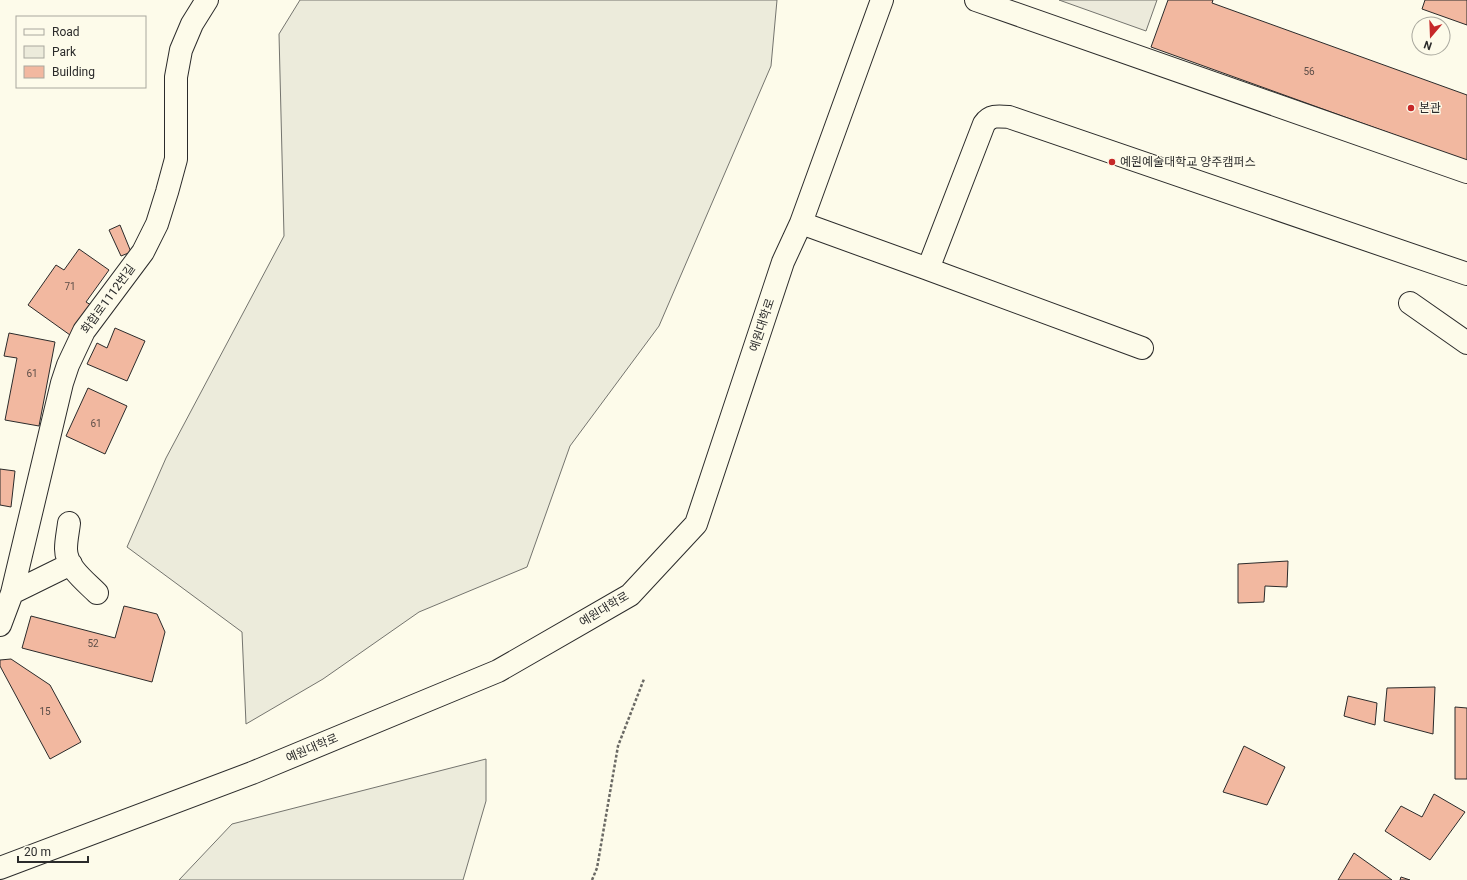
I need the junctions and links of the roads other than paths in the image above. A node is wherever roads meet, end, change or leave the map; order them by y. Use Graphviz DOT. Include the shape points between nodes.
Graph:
graph roads {
  1 [pos="207,0"];
  2 [pos="882,0"];
  3 [pos="976,0"];
  4 [pos="1467,172"];
  5 [pos="801,223"];
  6 [pos="928,269"];
  7 [pos="1467,274"];
  8 [pos="1410,303"];
  9 [pos="1467,343"];
  10 [pos="1142,348"];
  11 [pos="69,523"];
  12 [pos="71,564"];
  13 [pos="12,593"];
  14 [pos="97,593"];
  15 [pos="0,625"];
  16 [pos="0,868"];
  1 -- 13 [label="street, 화합로1112번길" via="192,24 181,50 176,77 176,159 157,224 143,252 84,331 68,365"];
  2 -- 5 [label="street, 예원대학로"];
  3 -- 4 [label="street"];
  5 -- 6 [label="street"];
  5 -- 16 [label="street, 예원대학로" via="783,262 696,524 630,596 498,671 252,773"];
  6 -- 7 [label="street" via="980,133 986,121 999,116 1016,119"];
  6 -- 10 [label="street"];
  8 -- 9 [label="street"];
  11 -- 12 [label="street" via="66,550"];
  12 -- 13 [label="street"];
  12 -- 14 [label="street"];
  13 -- 15 [label="street, 화합로1112번길"];
}
